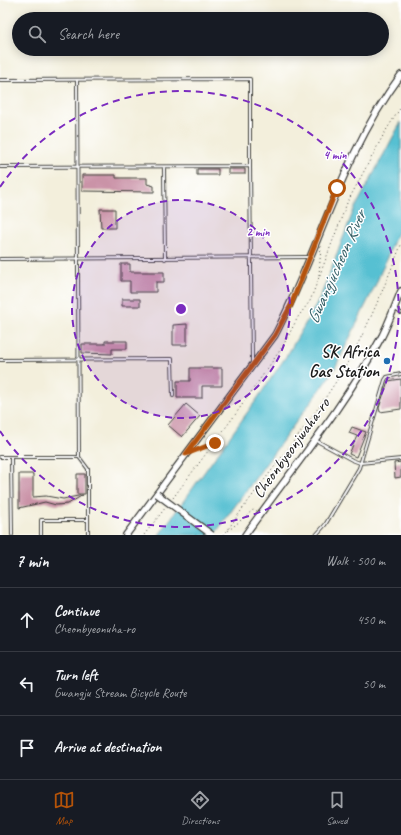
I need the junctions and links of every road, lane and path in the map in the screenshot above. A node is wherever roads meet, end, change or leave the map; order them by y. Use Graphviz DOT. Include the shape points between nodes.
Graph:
graph roads {
  1 [pos="401,75"];
  2 [pos="0,80"];
  3 [pos="77,80"];
  4 [pos="250,166"];
  5 [pos="0,167"];
  6 [pos="77,167"];
  7 [pos="164,167"];
  8 [pos="318,233"];
  9 [pos="401,245"];
  10 [pos="310,257"];
  11 [pos="250,258"];
  12 [pos="0,259"];
  13 [pos="78,259"];
  14 [pos="165,259"];
  15 [pos="318,277"];
  16 [pos="401,291"];
  17 [pos="393,309"];
  18 [pos="401,313"];
  19 [pos="78,359"];
  20 [pos="0,360"];
  21 [pos="252,368"];
  22 [pos="401,374"];
  23 [pos="173,396"];
  24 [pos="316,440"];
  25 [pos="215,443"];
  26 [pos="186,454"];
  27 [pos="0,457"];
  28 [pos="11,457"];
  29 [pos="79,457"];
  30 [pos="401,459"];
  31 [pos="360,463"];
  32 [pos="157,494"];
  33 [pos="261,512"];
  34 [pos="88,520"];
  35 [pos="226,533"];
  36 [pos="12,535"];
  37 [pos="41,535"];
  38 [pos="88,535"];
  39 [pos="126,535"];
  40 [pos="212,535"];
  41 [pos="224,535"];
  42 [pos="245,535"];
  43 [pos="316,535"];
  1 -- 8 [label="street" via="353,152"];
  2 -- 3 [label="lane"];
  3 -- 4 [label="lane" via="250,79"];
  3 -- 6 [label="lane"];
  4 -- 7 [label="lane"];
  4 -- 11 [label="lane"];
  5 -- 6 [label="lane"];
  6 -- 7 [label="lane"];
  6 -- 13 [label="lane"];
  7 -- 14 [label="lane"];
  8 -- 10 [label="street"];
  8 -- 15 [label="path" via="321,247"];
  9 -- 35 [label="path" via="379,303 346,366"];
  10 -- 11 [label="lane"];
  10 -- 21 [label="street" via="291,305 275,335"];
  11 -- 14 [label="lane"];
  11 -- 21 [label="lane"];
  12 -- 13 [label="lane"];
  13 -- 14 [label="lane"];
  13 -- 19 [label="lane"];
  16 -- 17 [label="street, Cheonbyeonjwaha-ro"];
  17 -- 18 [label="lane"];
  17 -- 24 [label="street, Cheonbyeonjwaha-ro" via="383,334 361,372"];
  19 -- 20 [label="lane"];
  19 -- 23 [label="lane" via="172,359"];
  19 -- 29 [label="lane"];
  21 -- 26 [label="street"];
  22 -- 31 [label="lane" via="387,377 385,380"];
  24 -- 31 [label="lane"];
  24 -- 33 [label="street, Cheonbyeonjwaha-ro"];
  25 -- 26 [label="path"];
  26 -- 32 [label="street"];
  27 -- 28 [label="lane"];
  28 -- 29 [label="lane"];
  28 -- 36 [label="lane"];
  29 -- 34 [label="lane" via="88,469"];
  30 -- 31 [label="lane"];
  31 -- 43 [label="lane" via="325,525"];
  32 -- 39 [label="street"];
  32 -- 40 [label="street, bridge"];
  33 -- 35 [label="path" via="253,510"];
  33 -- 42 [label="street, Cheonbyeonjwaha-ro"];
  34 -- 37 [label="lane" via="41,520"];
  34 -- 38 [label="lane"];
  35 -- 41 [label="path"];
}
